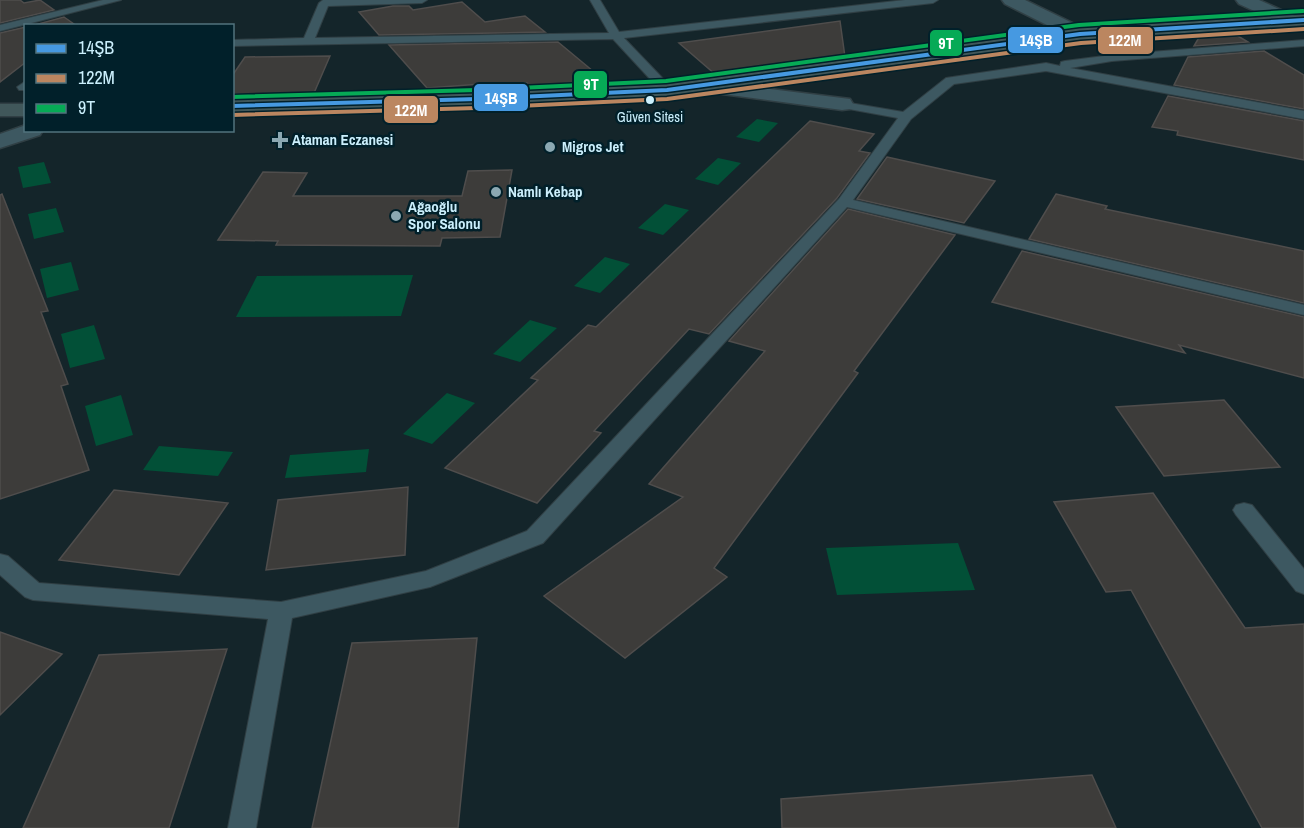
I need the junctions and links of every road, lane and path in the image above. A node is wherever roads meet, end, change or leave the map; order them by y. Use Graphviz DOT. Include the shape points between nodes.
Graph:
graph roads {
  1 [pos="63,0"];
  2 [pos="116,0"];
  3 [pos="422,0"];
  4 [pos="595,0"];
  5 [pos="933,0"];
  6 [pos="1011,0"];
  7 [pos="1245,0"];
  8 [pos="82,9"];
  9 [pos="1297,20"];
  10 [pos="0,28"];
  11 [pos="1080,34"];
  12 [pos="616,36"];
  13 [pos="308,41"];
  14 [pos="234,42"];
  15 [pos="1304,43"];
  16 [pos="1046,67"];
  17 [pos="699,86"];
  18 [pos="667,90"];
  19 [pos="842,104"];
  20 [pos="234,106"];
  21 [pos="0,110"];
  22 [pos="24,110"];
  23 [pos="1304,114"];
  24 [pos="906,116"];
  25 [pos="26,132"];
  26 [pos="1,141"];
  27 [pos="844,201"];
  28 [pos="1304,310"];
  29 [pos="1244,510"];
  30 [pos="0,562"];
  31 [pos="1304,585"];
  32 [pos="281,611"];
  33 [pos="242,828"];
  1 -- 8 [label="lane"];
  2 -- 8 [label="lane"];
  3 -- 13 [label="lane" via="324,3"];
  4 -- 12 [label="lane"];
  5 -- 12 [label="lane"];
  6 -- 11 [label="street"];
  7 -- 9 [label="street"];
  8 -- 10 [label="lane"];
  9 -- 11 [label="main road"];
  11 -- 17 [label="main road"];
  12 -- 13 [label="lane"];
  12 -- 18 [label="lane"];
  13 -- 14 [label="lane"];
  15 -- 16 [label="lane"];
  16 -- 23 [label="lane"];
  16 -- 24 [label="lane" via="950,81"];
  17 -- 18 [label="main road"];
  17 -- 19 [label="street"];
  18 -- 20 [label="main road"];
  19 -- 24 [label="lane"];
  21 -- 22 [label="main road"];
  24 -- 27 [label="lane"];
  25 -- 26 [label="street"];
  27 -- 28 [label="lane"];
  27 -- 32 [label="lane" via="535,537 430,579"];
  29 -- 31 [label="lane"];
  30 -- 32 [label="lane" via="33,591"];
  32 -- 33 [label="lane"];
}
